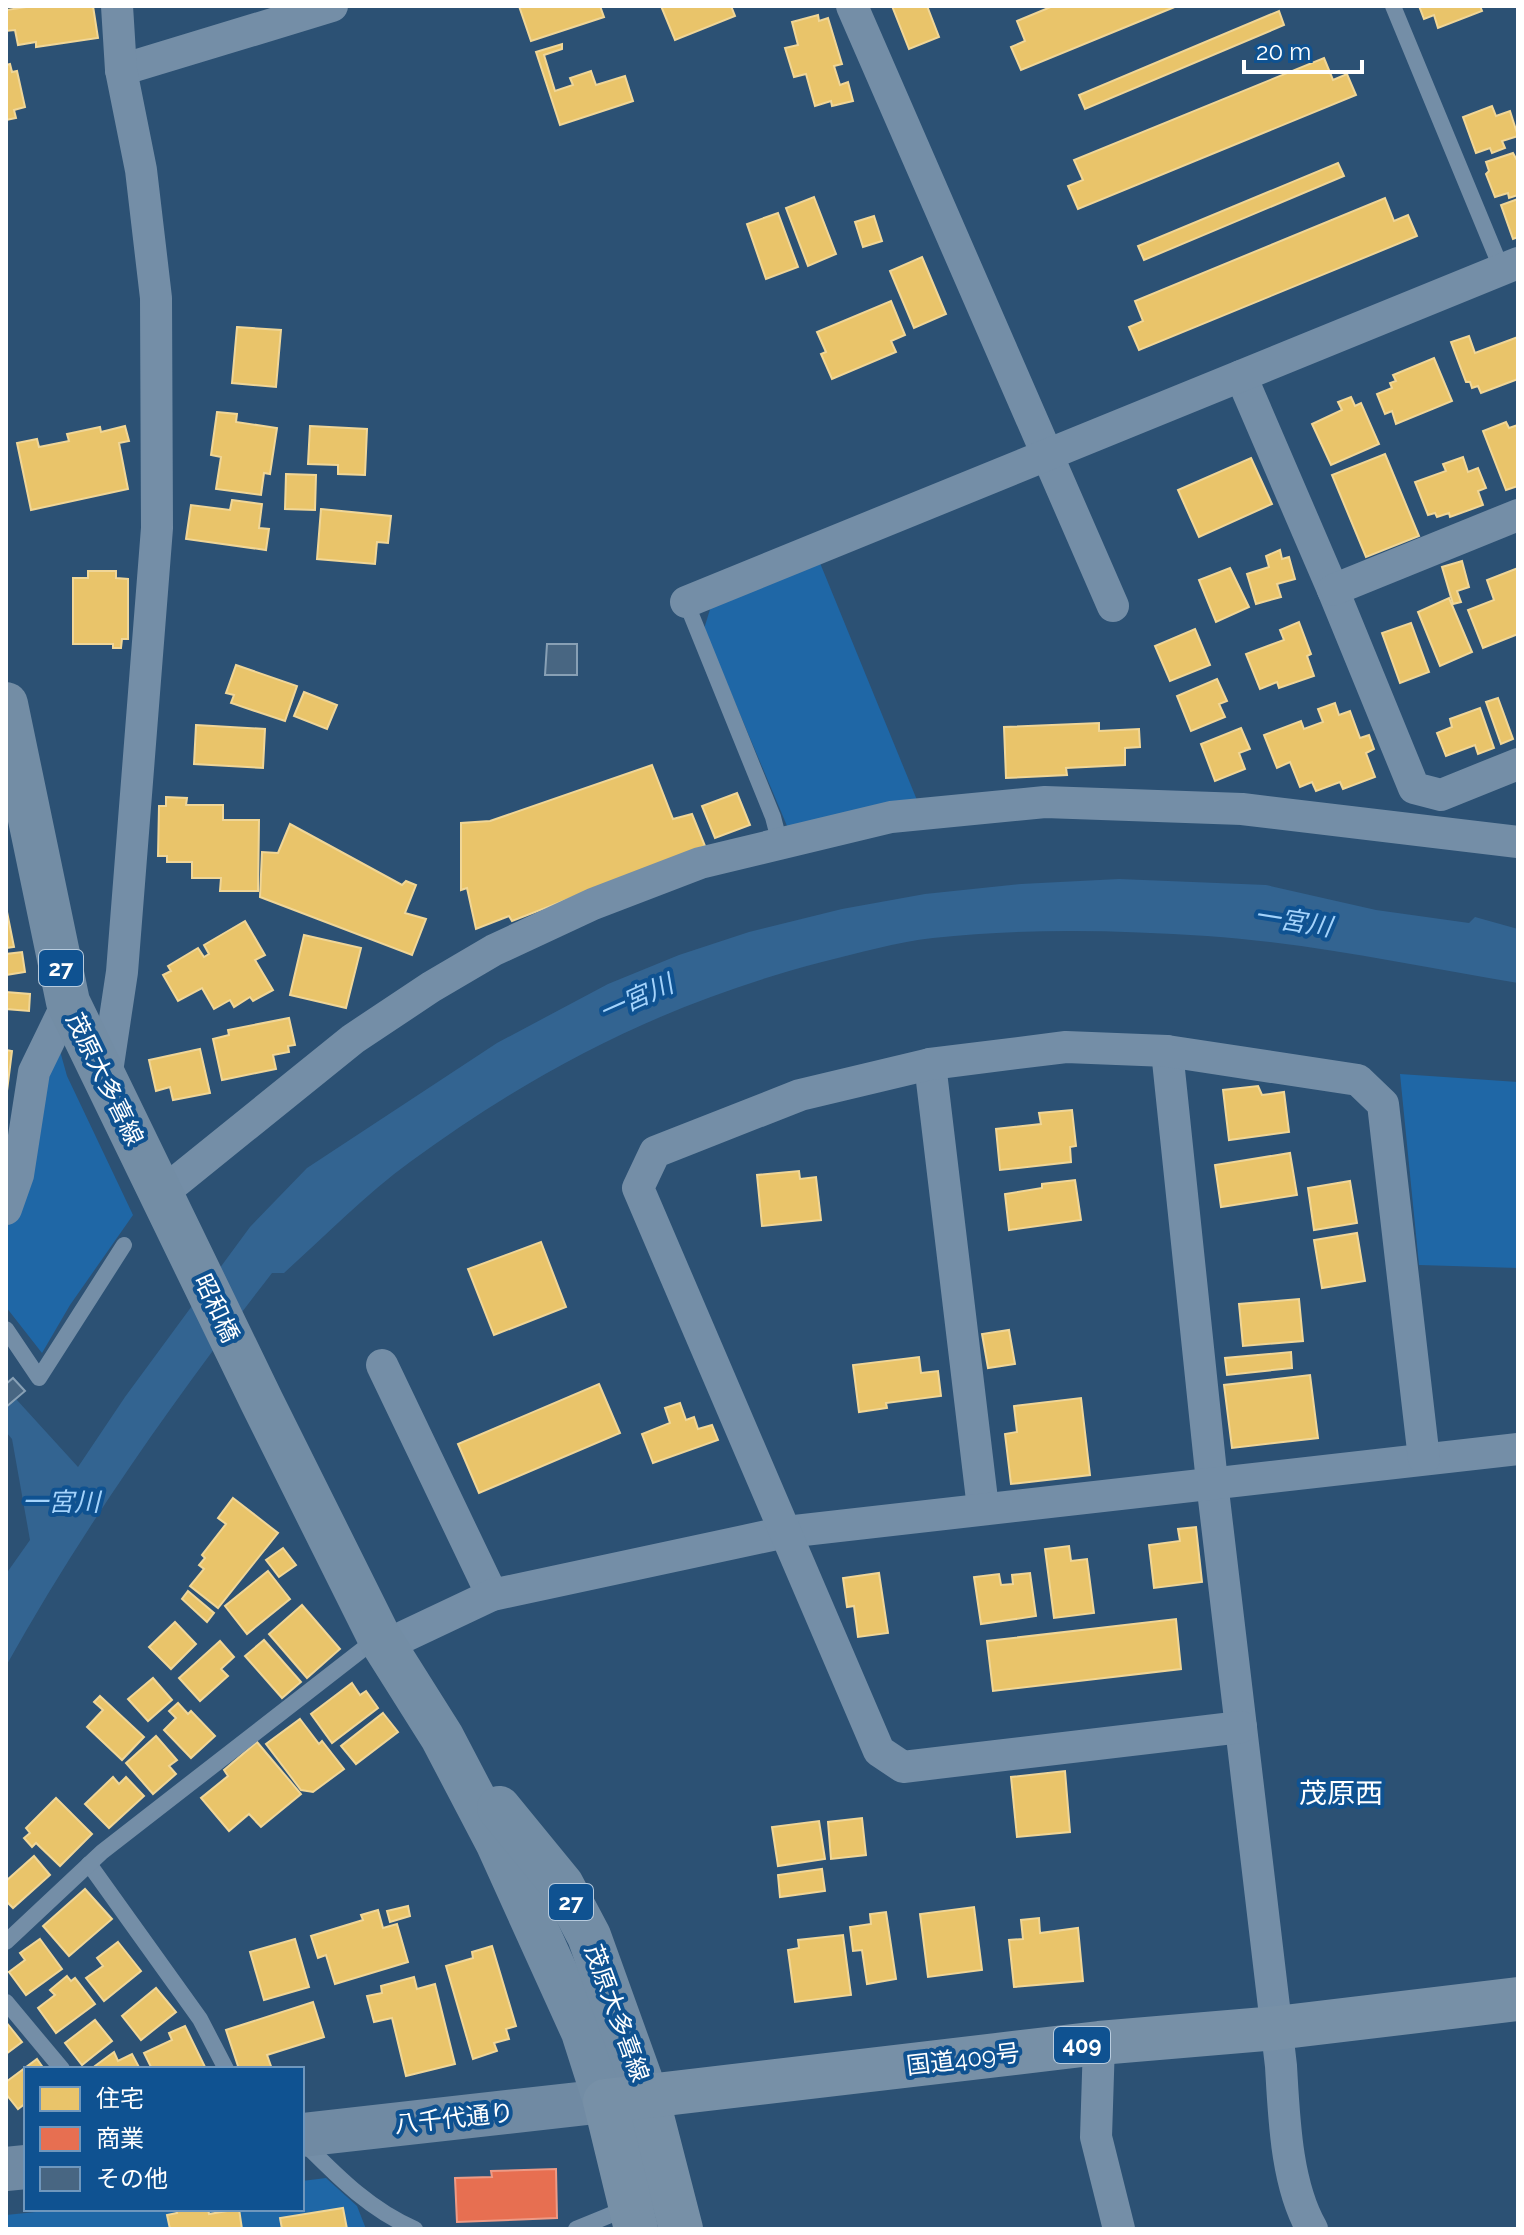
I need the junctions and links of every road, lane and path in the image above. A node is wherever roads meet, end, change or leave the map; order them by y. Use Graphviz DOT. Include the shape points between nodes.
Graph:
graph roads {
  1 [pos="117,6"];
  2 [pos="332,6"];
  3 [pos="852,6"];
  4 [pos="1393,6"];
  5 [pos="121,70"];
  6 [pos="1510,266"];
  7 [pos="1241,376"];
  8 [pos="1047,455"];
  9 [pos="1518,515"];
  10 [pos="1333,590"];
  11 [pos="686,602"];
  12 [pos="1113,606"];
  13 [pos="6,704"];
  14 [pos="1518,764"];
  15 [pos="1518,842"];
  16 [pos="780,844"];
  17 [pos="68,1002"];
  18 [pos="1167,1051"];
  19 [pos="930,1064"];
  20 [pos="106,1078"];
  21 [pos="166,1204"];
  22 [pos="6,1209"];
  23 [pos="124,1245"];
  24 [pos="6,1329"];
  25 [pos="382,1365"];
  26 [pos="262,1402"];
  27 [pos="1518,1449"];
  28 [pos="1424,1459"];
  29 [pos="1212,1482"];
  30 [pos="983,1508"];
  31 [pos="786,1532"];
  32 [pos="492,1595"];
  33 [pos="381,1642"];
  34 [pos="1241,1727"];
  35 [pos="89,1864"];
  36 [pos="6,1942"];
  37 [pos="1518,1999"];
  38 [pos="6,2002"];
  39 [pos="1276,2028"];
  40 [pos="1099,2043"];
  41 [pos="60,2067"];
  42 [pos="225,2067"];
  43 [pos="626,2099"];
  44 [pos="304,2138"];
  45 [pos="304,2140"];
  46 [pos="634,2218"];
  47 [pos="388,2224"];
  48 [pos="415,2229"];
  49 [pos="576,2229"];
  50 [pos="681,2229"];
  51 [pos="1119,2229"];
  52 [pos="1312,2229"];
  1 -- 5 [label="street"];
  2 -- 5 [label="street"];
  3 -- 8 [label="street"];
  4 -- 6 [label="lane"];
  5 -- 20 [label="street" via="141,170 156,298 157,528 122,972"];
  6 -- 7 [label="street"];
  7 -- 8 [label="street"];
  7 -- 10 [label="street"];
  8 -- 11 [label="street"];
  8 -- 12 [label="street"];
  9 -- 10 [label="street"];
  10 -- 14 [label="street" via="1414,788 1441,795"];
  11 -- 16 [label="lane"];
  13 -- 17 [label="main road, 茂原大多喜線 / 27"];
  15 -- 16 [label="street" via="1242,809 1045,802 891,817"];
  16 -- 21 [label="street" via="700,863 494,950 353,1039"];
  17 -- 20 [label="main road, 茂原大多喜線 / 27"];
  17 -- 22 [label="street" via="34,1072 18,1175"];
  18 -- 19 [label="street" via="1066,1047"];
  18 -- 28 [label="street" via="1358,1080 1383,1104"];
  18 -- 29 [label="street"];
  19 -- 30 [label="street"];
  19 -- 31 [label="street" via="800,1095 655,1152 638,1188"];
  20 -- 21 [label="main road, 茂原大多喜線 / 27"];
  21 -- 26 [label="main road, 昭和橋 / 27"];
  23 -- 24 [label="lane" via="39,1378"];
  25 -- 32 [label="street"];
  26 -- 33 [label="main road, 茂原大多喜線 / 27"];
  27 -- 28 [label="street"];
  28 -- 29 [label="street"];
  29 -- 30 [label="street"];
  29 -- 34 [label="street"];
  30 -- 31 [label="street"];
  31 -- 32 [label="street"];
  31 -- 34 [label="street" via="879,1751 903,1767"];
  32 -- 33 [label="street"];
  33 -- 35 [label="lane"];
  33 -- 43 [label="main road, 茂原大多喜線 / 27" via="442,1737 562,1885 589,1936"];
  34 -- 39 [label="street"];
  35 -- 36 [label="lane"];
  35 -- 42 [label="lane" via="200,2019"];
  37 -- 39 [label="highway, 国道409号 / 409"];
  38 -- 41 [label="lane"];
  39 -- 40 [label="highway, 国道409号 / 409"];
  39 -- 52 [label="street" via="1287,2150"];
  40 -- 43 [label="highway, 国道409号 / 409"];
  40 -- 51 [label="street" via="1096,2137"];
  43 -- 44 [label="street, 八千代通り"];
  43 -- 46 [label="highway"];
  43 -- 50 [label="highway"];
  45 -- 47 [label="lane"];
  46 -- 49 [label="lane"];
  47 -- 48 [label="lane"];
}
